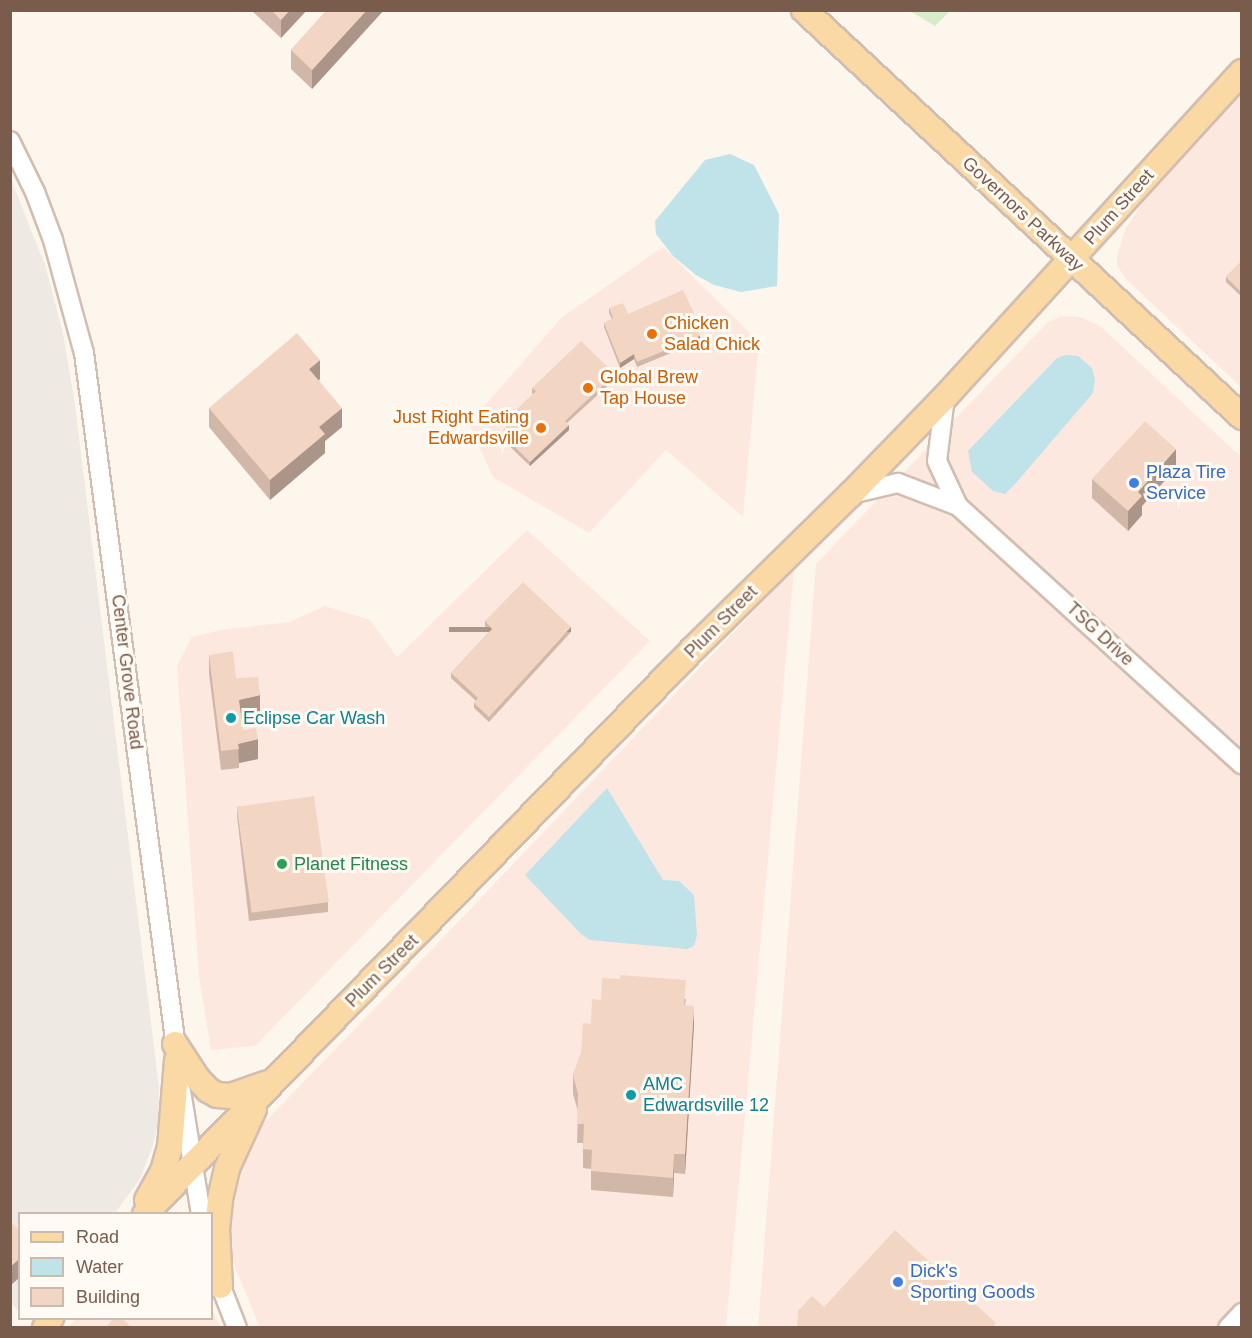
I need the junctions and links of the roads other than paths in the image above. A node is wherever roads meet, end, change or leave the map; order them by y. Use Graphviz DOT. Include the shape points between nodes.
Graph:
graph roads {
  1 [pos="804,10"];
  2 [pos="1242,72"];
  3 [pos="10,141"];
  4 [pos="1072,259"];
  5 [pos="945,396"];
  6 [pos="1242,417"];
  7 [pos="851,494"];
  8 [pos="958,506"];
  9 [pos="1242,764"];
  10 [pos="176,1052"];
  11 [pos="269,1086"];
  12 [pos="191,1165"];
  13 [pos="140,1212"];
  14 [pos="147,1212"];
  15 [pos="201,1212"];
  16 [pos="213,1262"];
  17 [pos="220,1290"];
  18 [pos="1242,1313"];
  19 [pos="237,1328"];
  20 [pos="1228,1328"];
  1 -- 4 [label="main road, Governors Parkway"];
  2 -- 4 [label="main road, Plum Street"];
  3 -- 10 [label="street, Center Grove Road" via="53,240 84,353"];
  4 -- 5 [label="main road, Plum Street"];
  4 -- 6 [label="main road, Governors Parkway"];
  5 -- 7 [label="main road, Plum Street"];
  5 -- 8 [label="street, TSG Drive" via="937,461"];
  7 -- 8 [label="street, TSG Drive" via="898,483"];
  7 -- 11 [label="main road, Plum Street" via="693,650"];
  8 -- 9 [label="street, TSG Drive"];
  10 -- 11 [label="main road" via="217,1095 230,1096"];
  10 -- 12 [label="street, Center Grove Road"];
  10 -- 13 [label="main road" via="170,1147 163,1171"];
  11 -- 12 [label="main road, Plum Street"];
  11 -- 17 [label="main road" via="227,1168 217,1229"];
  12 -- 14 [label="main road, Plum Street"];
  12 -- 15 [label="street, Center Grove Road"];
  16 -- 17 [label="street"];
  17 -- 19 [label="street"];
  18 -- 20 [label="street"];
}
